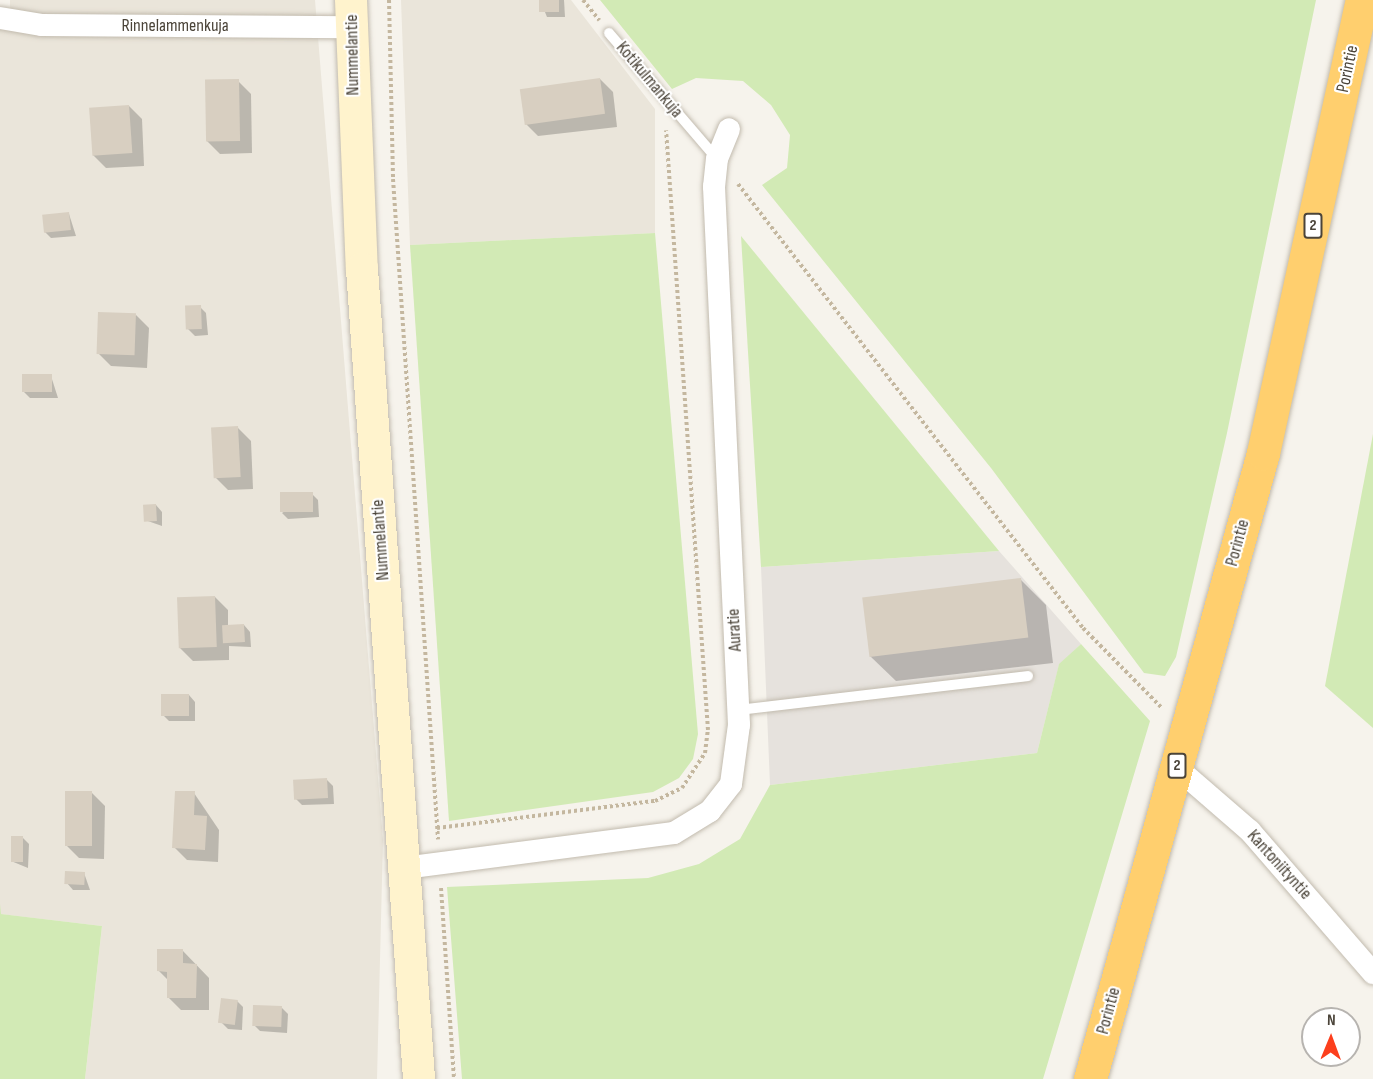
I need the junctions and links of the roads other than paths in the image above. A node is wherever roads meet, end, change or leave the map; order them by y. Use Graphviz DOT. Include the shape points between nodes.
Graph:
graph roads {
  1 [pos="1362,0"];
  2 [pos="351,13"];
  3 [pos="0,18"];
  4 [pos="609,33"];
  5 [pos="729,129"];
  6 [pos="717,159"];
  7 [pos="1028,676"];
  8 [pos="739,710"];
  9 [pos="1176,767"];
  10 [pos="404,868"];
  11 [pos="1373,973"];
  12 [pos="419,1079"];
  13 [pos="1090,1079"];
  1 -- 9 [label="highway, Porintie / 2" via="1263,453"];
  2 -- 3 [label="street, Rinnelammenkuja" via="42,25"];
  2 -- 10 [label="street, Nummelantie" via="362,269"];
  4 -- 6 [label="lane, Kotikulmankuja"];
  5 -- 6 [label="street, Auratie"];
  6 -- 8 [label="street, Auratie"];
  7 -- 8 [label="lane"];
  8 -- 10 [label="street, Auratie" via="738,762 730,784 710,811 674,833"];
  9 -- 11 [label="street, Kantoniityntie" via="1250,831"];
  9 -- 13 [label="highway, Porintie / 2"];
  10 -- 12 [label="street, Nummelantie"];
}
